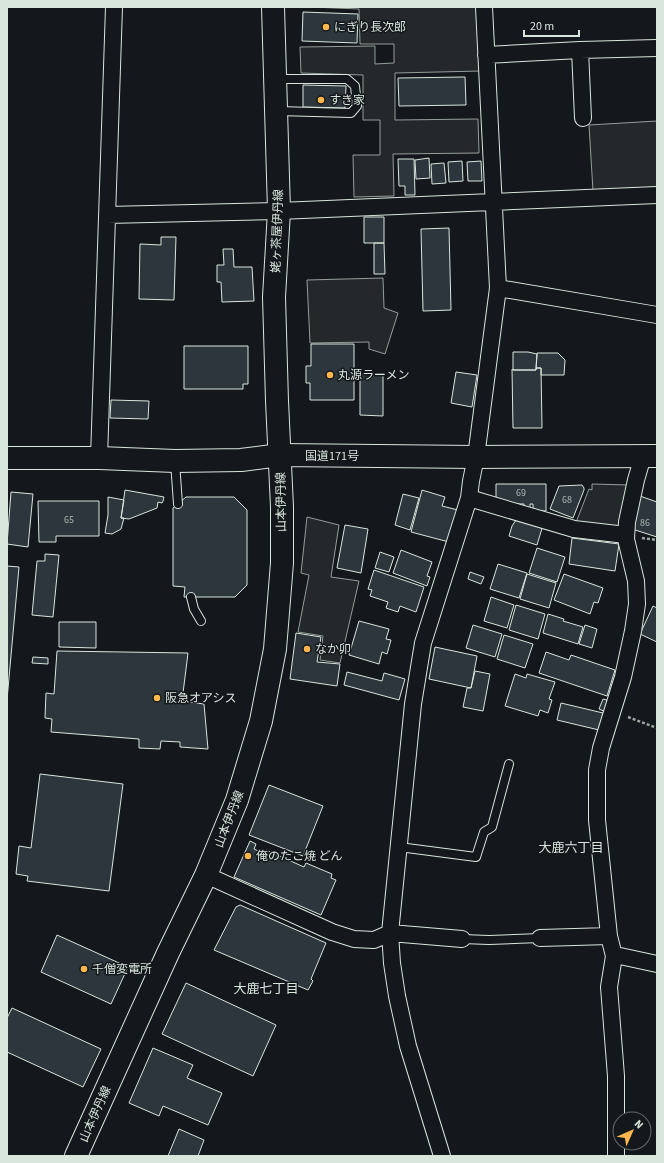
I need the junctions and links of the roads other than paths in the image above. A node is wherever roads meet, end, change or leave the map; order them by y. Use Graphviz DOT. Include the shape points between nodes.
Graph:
graph roads {
  1 [pos="114,7"];
  2 [pos="273,7"];
  3 [pos="484,7"];
  4 [pos="657,48"];
  5 [pos="580,50"];
  6 [pos="486,55"];
  7 [pos="275,79"];
  8 [pos="276,111"];
  9 [pos="583,118"];
  10 [pos="657,195"];
  11 [pos="494,202"];
  12 [pos="279,211"];
  13 [pos="107,215"];
  14 [pos="498,288"];
  15 [pos="657,315"];
  16 [pos="280,455"];
  17 [pos="650,456"];
  18 [pos="476,457"];
  19 [pos="7,458"];
  20 [pos="99,458"];
  21 [pos="175,461"];
  22 [pos="469,498"];
  23 [pos="178,504"];
  24 [pos="626,535"];
  25 [pos="191,597"];
  26 [pos="201,621"];
  27 [pos="509,764"];
  28 [pos="398,847"];
  29 [pos="206,875"];
  30 [pos="390,933"];
  31 [pos="609,936"];
  32 [pos="540,938"];
  33 [pos="462,939"];
  34 [pos="614,956"];
  35 [pos="657,964"];
  36 [pos="76,1156"];
  37 [pos="442,1156"];
  38 [pos="616,1156"];
  1 -- 13 [label="street"];
  2 -- 7 [label="main road, 姥ヶ茶屋伊丹線"];
  3 -- 6 [label="street"];
  4 -- 5 [label="street"];
  5 -- 6 [label="street"];
  5 -- 9 [label="street"];
  6 -- 11 [label="street"];
  7 -- 8 [label="main road, 姥ヶ茶屋伊丹線"];
  7 -- 8 [label="lane" via="347,80 355,86 356,106 351,113"];
  8 -- 12 [label="main road, 姥ヶ茶屋伊丹線"];
  10 -- 11 [label="street"];
  11 -- 12 [label="street"];
  11 -- 14 [label="street"];
  12 -- 13 [label="street"];
  12 -- 16 [label="main road, 姥ヶ茶屋伊丹線" via="274,298"];
  13 -- 20 [label="street"];
  14 -- 15 [label="street"];
  14 -- 18 [label="street"];
  16 -- 18 [label="main road, 国道171号"];
  16 -- 21 [label="main road, 国道171号" via="241,460"];
  16 -- 29 [label="main road, 山本伊丹線" via="282,563 275,649 261,721 237,800"];
  17 -- 18 [label="main road, 国道171号"];
  17 -- 24 [label="street" via="636,480 626,522"];
  18 -- 22 [label="street"];
  19 -- 20 [label="main road, 国道171号"];
  20 -- 21 [label="main road, 国道171号"];
  21 -- 23 [label="lane"];
  22 -- 24 [label="street" via="574,529"];
  22 -- 28 [label="street" via="423,642 413,704"];
  24 -- 31 [label="street" via="636,581 637,604 623,677 601,748 597,770 597,820"];
  25 -- 26 [label="lane"];
  27 -- 28 [label="lane" via="492,826 484,832 476,857"];
  28 -- 30 [label="street"];
  29 -- 30 [label="street" via="339,934 374,940"];
  29 -- 36 [label="main road, 山本伊丹線"];
  30 -- 33 [label="street"];
  30 -- 37 [label="street" via="397,996 408,1046"];
  31 -- 32 [label="street"];
  31 -- 34 [label="street"];
  32 -- 33 [label="lane"];
  34 -- 35 [label="street"];
  34 -- 38 [label="street" via="609,987 616,1076"];
}
